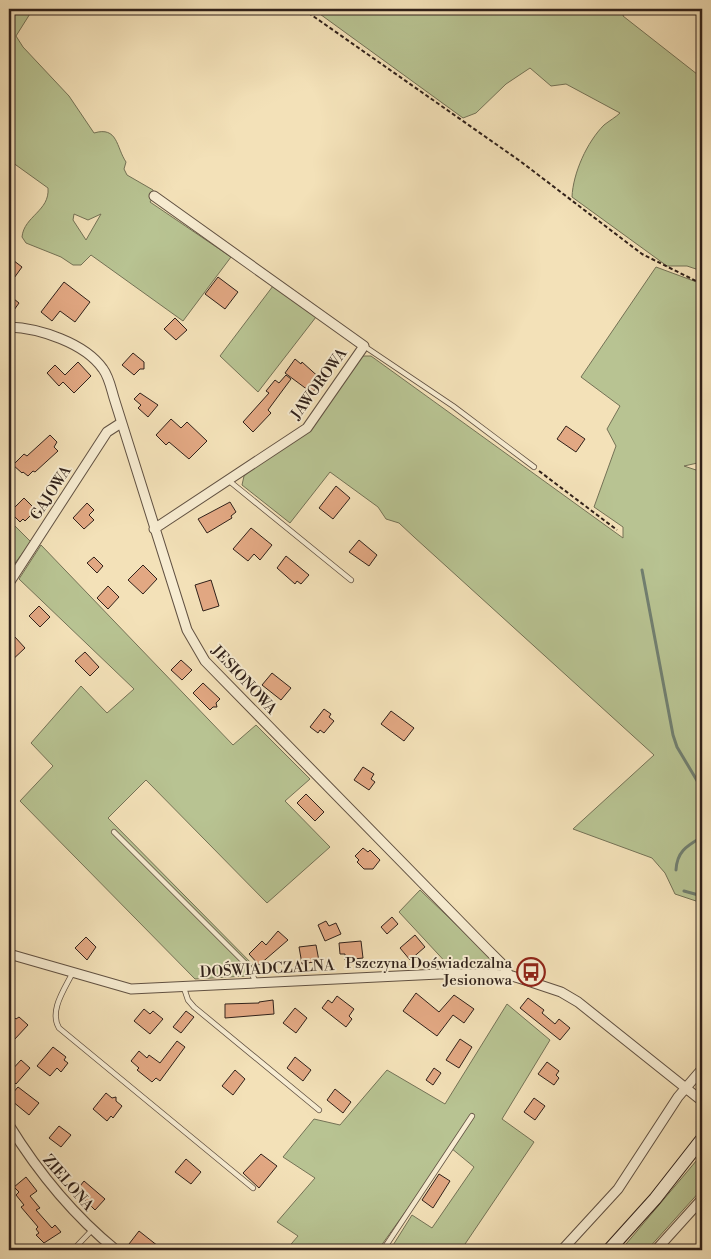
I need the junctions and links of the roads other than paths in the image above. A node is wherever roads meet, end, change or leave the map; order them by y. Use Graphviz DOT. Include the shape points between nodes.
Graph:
graph roads {
  1 [pos="154,196"];
  2 [pos="9,327"];
  3 [pos="364,346"];
  4 [pos="121,423"];
  5 [pos="534,467"];
  6 [pos="228,480"];
  7 [pos="154,529"];
  8 [pos="351,580"];
  9 [pos="9,583"];
  10 [pos="114,832"];
  11 [pos="9,954"];
  12 [pos="72,974"];
  13 [pos="509,976"];
  14 [pos="257,984"];
  15 [pos="184,988"];
  16 [pos="702,1069"];
  17 [pos="686,1088"];
  18 [pos="702,1101"];
  19 [pos="319,1110"];
  20 [pos="472,1116"];
  21 [pos="9,1125"];
  22 [pos="702,1139"];
  23 [pos="253,1188"];
  24 [pos="702,1199"];
  25 [pos="92,1230"];
  26 [pos="73,1250"];
  27 [pos="116,1250"];
  28 [pos="383,1250"];
  29 [pos="562,1250"];
  30 [pos="609,1250"];
  31 [pos="656,1250"];
  1 -- 3 [label="street, JAWOROWA"];
  2 -- 4 [label="street, JESIONOWA" via="53,334 94,360 107,376"];
  3 -- 5 [label="lane"];
  3 -- 6 [label="street, JAWOROWA" via="307,428"];
  4 -- 7 [label="street, JESIONOWA"];
  4 -- 9 [label="street, GAJOWA" via="107,432"];
  6 -- 7 [label="street, JAWOROWA"];
  6 -- 8 [label="lane"];
  7 -- 13 [label="street, JESIONOWA" via="187,630 204,661 503,965"];
  10 -- 14 [label="lane" via="249,967"];
  11 -- 12 [label="street, DOŚWIADCZALNA"];
  12 -- 15 [label="street, DOŚWIADCZALNA" via="131,989"];
  12 -- 23 [label="lane" via="55,1012 59,1028"];
  13 -- 14 [label="street, DOŚWIADCZALNA" via="439,974"];
  13 -- 17 [label="street, DOŚWIADCZALNA" via="561,992 578,1002"];
  14 -- 15 [label="street, DOŚWIADCZALNA"];
  15 -- 19 [label="lane" via="194,1007"];
  16 -- 17 [label="street"];
  17 -- 18 [label="street, DOŚWIADCZALNA"];
  17 -- 29 [label="street" via="618,1189"];
  20 -- 28 [label="lane"];
  21 -- 25 [label="street, ZIELONA" via="33,1164"];
  22 -- 30 [label="main road"];
  24 -- 31 [label="street"];
  25 -- 26 [label="lane"];
  25 -- 27 [label="street, ZIELONA"];
}
